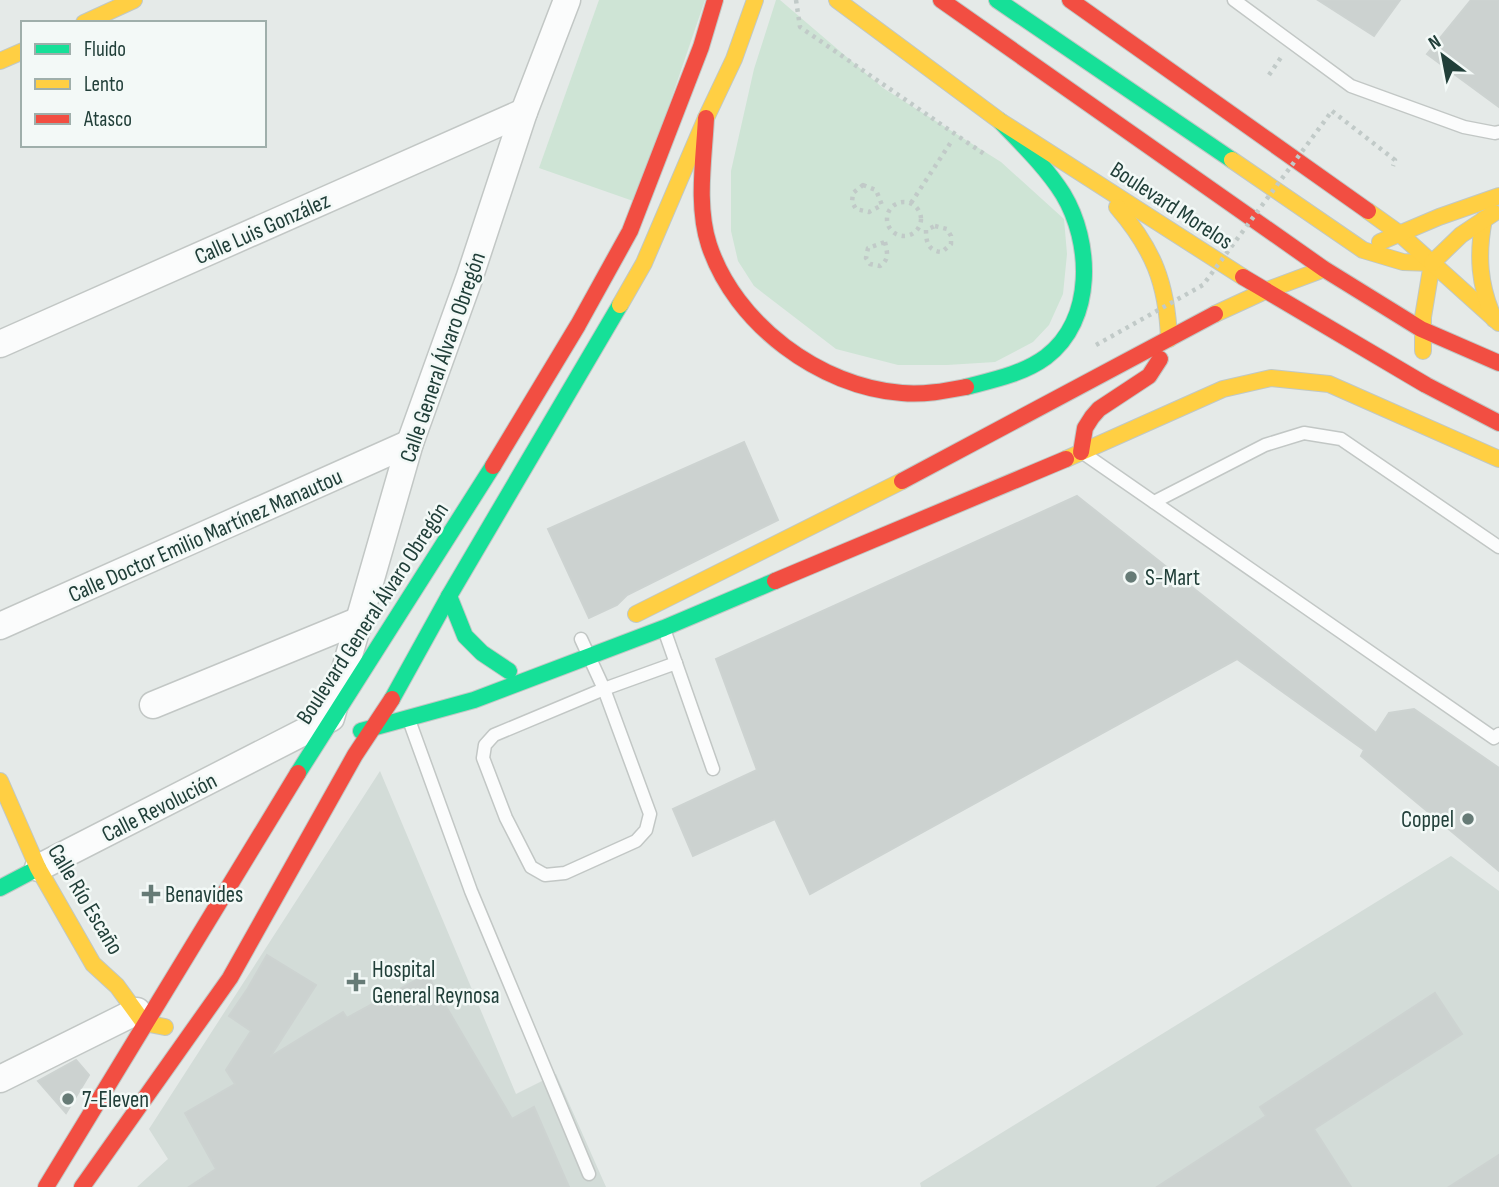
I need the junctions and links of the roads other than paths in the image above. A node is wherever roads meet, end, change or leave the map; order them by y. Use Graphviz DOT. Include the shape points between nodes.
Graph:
graph roads {
  1 [pos="134,0"];
  2 [pos="567,0"];
  3 [pos="715,0"];
  4 [pos="755,0"];
  5 [pos="836,0"];
  6 [pos="941,0"];
  7 [pos="997,0"];
  8 [pos="1070,0"];
  9 [pos="1234,0"];
  10 [pos="88,21"];
  11 [pos="21,52"];
  12 [pos="0,61"];
  13 [pos="524,112"];
  14 [pos="706,118"];
  15 [pos="1000,121"];
  16 [pos="1499,132"];
  17 [pos="1092,181"];
  18 [pos="1499,196"];
  19 [pos="1499,210"];
  20 [pos="1485,219"];
  21 [pos="1400,234"];
  22 [pos="1363,250"];
  23 [pos="1432,263"];
  24 [pos="1324,269"];
  25 [pos="1265,291"];
  26 [pos="1497,321"];
  27 [pos="1421,329"];
  28 [pos="1169,340"];
  29 [pos="0,344"];
  30 [pos="1499,363"];
  31 [pos="1426,385"];
  32 [pos="1499,423"];
  33 [pos="410,443"];
  34 [pos="1042,448"];
  35 [pos="1081,452"];
  36 [pos="1499,458"];
  37 [pos="929,482"];
  38 [pos="892,486"];
  39 [pos="1154,502"];
  40 [pos="1499,547"];
  41 [pos="449,596"];
  42 [pos="655,606"];
  43 [pos="359,620"];
  44 [pos="618,622"];
  45 [pos="0,626"];
  46 [pos="664,628"];
  47 [pos="581,639"];
  48 [pos="589,656"];
  49 [pos="676,663"];
  50 [pos="482,678"];
  51 [pos="604,690"];
  52 [pos="416,697"];
  53 [pos="389,704"];
  54 [pos="153,705"];
  55 [pos="409,720"];
  56 [pos="343,726"];
  57 [pos="373,729"];
  58 [pos="1497,738"];
  59 [pos="713,769"];
  60 [pos="0,781"];
  61 [pos="38,868"];
  62 [pos="0,888"];
  63 [pos="140,1017"];
  64 [pos="194,1031"];
  65 [pos="0,1079"];
  66 [pos="589,1174"];
  67 [pos="46,1187"];
  68 [pos="82,1187"];
  1 -- 10 [label="main road"];
  2 -- 13 [label="street, Calle General Álvaro Obregón"];
  3 -- 56 [label="main road, Boulevard General Álvaro Obregón" via="630,231"];
  4 -- 14 [label="main road"];
  5 -- 15 [label="main road, Boulevard Morelos"];
  6 -- 24 [label="main road, Boulevard Morelos"];
  7 -- 22 [label="main road"];
  8 -- 21 [label="main road"];
  9 -- 16 [label="lane" via="1351,86 1464,127"];
  11 -- 12 [label="main road"];
  13 -- 29 [label="street, Calle Luis González"];
  13 -- 33 [label="street, Calle General Álvaro Obregón"];
  14 -- 15 [label="main road" via="702,211 714,259 734,295 804,360 841,379 876,389 929,394 1000,379 1042,359 1071,328 1080,305 1083,262 1068,204 1055,182"];
  14 -- 41 [label="main road" via="645,263"];
  15 -- 17 [label="main road, Boulevard Morelos"];
  17 -- 25 [label="main road, Boulevard Morelos"];
  17 -- 28 [label="main road" via="1152,253 1169,310"];
  18 -- 21 [label="main road"];
  19 -- 20 [label="main road"];
  20 -- 23 [label="main road"];
  20 -- 26 [label="main road" via="1478,244 1478,270 1483,296"];
  21 -- 22 [label="main road"];
  21 -- 23 [label="main road"];
  22 -- 23 [label="main road" via="1394,260"];
  22 -- 24 [label="main road"];
  23 -- 26 [label="main road"];
  23 -- 27 [label="main road"];
  24 -- 25 [label="main road"];
  24 -- 27 [label="main road, Boulevard Morelos"];
  25 -- 28 [label="main road"];
  25 -- 31 [label="main road, Boulevard Morelos"];
  27 -- 30 [label="main road, Boulevard Morelos"];
  27 -- 31 [label="main road"];
  28 -- 35 [label="main road" via="1149,376 1092,417"];
  28 -- 38 [label="main road"];
  31 -- 32 [label="main road, Boulevard Morelos"];
  33 -- 43 [label="street, Calle General Álvaro Obregón"];
  33 -- 45 [label="street, Calle Doctor Emilio Martínez Manautou"];
  34 -- 35 [label="main road"];
  35 -- 36 [label="main road" via="1223,389 1271,378 1329,384"];
  35 -- 39 [label="lane"];
  35 -- 46 [label="main road"];
  37 -- 38 [label="main road"];
  38 -- 42 [label="main road"];
  39 -- 40 [label="lane" via="1265,445 1304,433 1341,439"];
  39 -- 58 [label="lane"];
  41 -- 50 [label="main road" via="465,636 482,653 515,668"];
  41 -- 53 [label="main road"];
  42 -- 44 [label="main road"];
  42 -- 46 [label="lane"];
  43 -- 54 [label="street"];
  43 -- 56 [label="street, Calle General Álvaro Obregón"];
  46 -- 48 [label="main road"];
  46 -- 49 [label="lane"];
  47 -- 48 [label="lane"];
  48 -- 51 [label="lane"];
  48 -- 55 [label="main road"];
  49 -- 51 [label="lane"];
  49 -- 59 [label="lane"];
  51 -- 51 [label="lane" via="650,814 646,830 636,841 565,873 545,875 531,867 506,818 483,758 485,745 494,735"];
  52 -- 53 [label="main road"];
  53 -- 56 [label="main road"];
  53 -- 57 [label="main road"];
  55 -- 57 [label="main road"];
  55 -- 66 [label="lane" via="471,891"];
  56 -- 57 [label="main road"];
  56 -- 61 [label="street, Calle Revolución" via="281,746"];
  56 -- 63 [label="main road, Boulevard General Álvaro Obregón"];
  57 -- 64 [label="main road" via="230,978"];
  60 -- 61 [label="main road, Calle Río Escaño"];
  61 -- 62 [label="main road, Calle Revolución"];
  61 -- 63 [label="main road, Calle Río Escaño" via="93,964"];
  63 -- 64 [label="main road"];
  63 -- 65 [label="street"];
  63 -- 67 [label="main road, Boulevard General Álvaro Obregón"];
  64 -- 68 [label="main road"];
}
